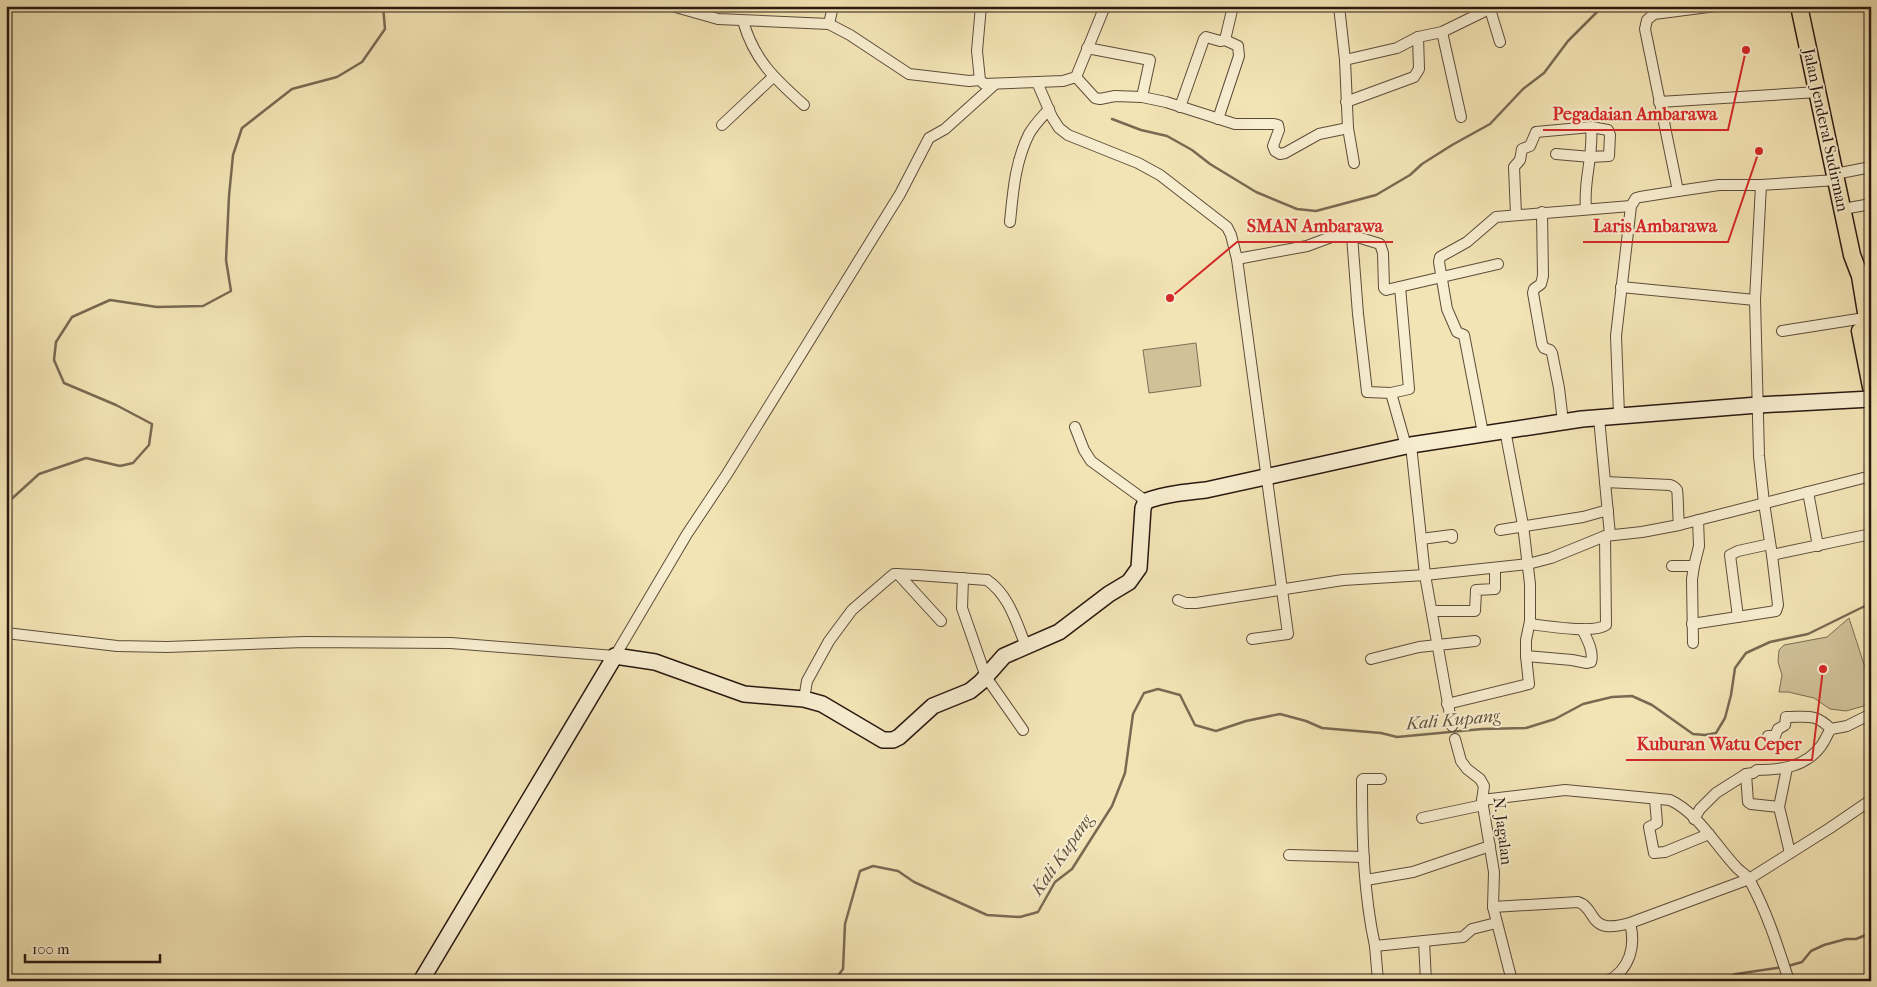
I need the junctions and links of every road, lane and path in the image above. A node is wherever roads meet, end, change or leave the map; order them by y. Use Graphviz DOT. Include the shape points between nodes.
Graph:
graph roads {
  1 [pos="672,6"];
  2 [pos="833,6"];
  3 [pos="981,6"];
  4 [pos="1104,6"];
  5 [pos="1234,6"];
  6 [pos="1339,6"];
  7 [pos="1488,6"];
  8 [pos="1716,6"];
  9 [pos="1799,6"];
  10 [pos="744,21"];
  11 [pos="829,24"];
  12 [pos="1442,32"];
  13 [pos="1418,36"];
  14 [pos="1224,40"];
  15 [pos="1500,42"];
  16 [pos="1087,48"];
  17 [pos="1345,60"];
  18 [pos="773,77"];
  19 [pos="1076,77"];
  20 [pos="980,80"];
  21 [pos="1037,82"];
  22 [pos="994,85"];
  23 [pos="1818,92"];
  24 [pos="1142,97"];
  25 [pos="1346,102"];
  26 [pos="1659,102"];
  27 [pos="804,105"];
  28 [pos="1180,107"];
  29 [pos="1049,109"];
  30 [pos="1461,117"];
  31 [pos="1218,119"];
  32 [pos="722,126"];
  33 [pos="1591,127"];
  34 [pos="1348,128"];
  35 [pos="1556,154"];
  36 [pos="1591,157"];
  37 [pos="1354,163"];
  38 [pos="1871,167"];
  39 [pos="1835,177"];
  40 [pos="1761,185"];
  41 [pos="1678,191"];
  42 [pos="1871,204"];
  43 [pos="1631,206"];
  44 [pos="1586,208"];
  45 [pos="1842,209"];
  46 [pos="1542,212"];
  47 [pos="1516,215"];
  48 [pos="1010,222"];
  49 [pos="1352,236"];
  50 [pos="1852,255"];
  51 [pos="1237,259"];
  52 [pos="1498,264"];
  53 [pos="1443,278"];
  54 [pos="1400,287"];
  55 [pos="1621,288"];
  56 [pos="1755,300"];
  57 [pos="1858,319"];
  58 [pos="1782,331"];
  59 [pos="1871,343"];
  60 [pos="1871,387"];
  61 [pos="1392,393"];
  62 [pos="1871,399"];
  63 [pos="1758,405"];
  64 [pos="1618,415"];
  65 [pos="1599,418"];
  66 [pos="1563,422"];
  67 [pos="1075,427"];
  68 [pos="1506,430"];
  69 [pos="1483,433"];
  70 [pos="1408,446"];
  71 [pos="1871,476"];
  72 [pos="1266,477"];
  73 [pos="1605,482"];
  74 [pos="1808,492"];
  75 [pos="1146,501"];
  76 [pos="1764,503"];
  77 [pos="1608,510"];
  78 [pos="1698,520"];
  79 [pos="1523,525"];
  80 [pos="1679,525"];
  81 [pos="1500,530"];
  82 [pos="1871,534"];
  83 [pos="1608,535"];
  84 [pos="1421,538"];
  85 [pos="1452,538"];
  86 [pos="1770,544"];
  87 [pos="1818,546"];
  88 [pos="1772,555"];
  89 [pos="1528,564"];
  90 [pos="1672,566"];
  91 [pos="1694,566"];
  92 [pos="1495,568"];
  93 [pos="898,574"];
  94 [pos="1425,575"];
  95 [pos="964,578"];
  96 [pos="1282,589"];
  97 [pos="1178,600"];
  98 [pos="1432,611"];
  99 [pos="1738,617"];
  100 [pos="941,621"];
  101 [pos="1530,624"];
  102 [pos="1692,624"];
  103 [pos="1582,629"];
  104 [pos="6,633"];
  105 [pos="1252,639"];
  106 [pos="1474,641"];
  107 [pos="1693,643"];
  108 [pos="1438,644"];
  109 [pos="1026,646"];
  110 [pos="615,656"];
  111 [pos="1526,656"];
  112 [pos="1372,659"];
  113 [pos="986,677"];
  114 [pos="804,698"];
  115 [pos="1447,704"];
  116 [pos="1871,714"];
  117 [pos="1452,726"];
  118 [pos="1831,729"];
  119 [pos="1023,730"];
  120 [pos="1768,736"];
  121 [pos="1455,739"];
  122 [pos="1788,768"];
  123 [pos="1746,774"];
  124 [pos="1382,779"];
  125 [pos="1654,799"];
  126 [pos="1871,800"];
  127 [pos="1483,802"];
  128 [pos="1779,807"];
  129 [pos="1422,818"];
  130 [pos="1694,819"];
  131 [pos="1709,834"];
  132 [pos="1490,846"];
  133 [pos="1790,853"];
  134 [pos="1289,855"];
  135 [pos="1364,857"];
  136 [pos="1749,879"];
  137 [pos="1366,880"];
  138 [pos="1493,908"];
  139 [pos="1496,923"];
  140 [pos="1630,924"];
  141 [pos="1424,941"];
  142 [pos="1375,946"];
  143 [pos="421,981"];
  144 [pos="1378,981"];
  145 [pos="1426,981"];
  146 [pos="1512,981"];
  147 [pos="1608,981"];
  148 [pos="1789,981"];
  1 -- 10 [label="street" via="708,18"];
  2 -- 11 [label="street"];
  3 -- 20 [label="street" via="977,51"];
  4 -- 16 [label="street"];
  5 -- 14 [label="street"];
  6 -- 17 [label="street"];
  7 -- 12 [label="street" via="1483,12"];
  7 -- 15 [label="street"];
  8 -- 26 [label="street" via="1654,14 1647,20 1647,43"];
  9 -- 23 [label="main road, Jalan Jenderal Sudirman"];
  10 -- 11 [label="street"];
  10 -- 18 [label="street" via="749,40"];
  11 -- 20 [label="street" via="909,74"];
  12 -- 13 [label="street"];
  12 -- 30 [label="street"];
  13 -- 17 [label="street" via="1398,48"];
  13 -- 25 [label="street" via="1419,69 1414,78"];
  14 -- 28 [label="street" via="1204,39"];
  14 -- 31 [label="street" via="1238,46 1239,56"];
  16 -- 19 [label="street"];
  16 -- 24 [label="street" via="1150,60"];
  17 -- 25 [label="street"];
  18 -- 27 [label="street"];
  18 -- 32 [label="street"];
  19 -- 21 [label="street"];
  19 -- 24 [label="street" via="1095,98"];
  20 -- 22 [label="street"];
  21 -- 22 [label="street"];
  21 -- 29 [label="street"];
  22 -- 110 [label="street" via="945,129 929,138 900,194 687,534"];
  23 -- 26 [label="street"];
  23 -- 39 [label="main road, Jalan Jenderal Sudirman"];
  24 -- 28 [label="street"];
  25 -- 34 [label="street"];
  26 -- 41 [label="street"];
  28 -- 31 [label="street"];
  29 -- 48 [label="street" via="1030,132 1019,158"];
  29 -- 51 [label="street" via="1059,128 1068,135 1138,162 1227,227"];
  31 -- 34 [label="street" via="1235,124 1278,126 1273,146 1280,154 1319,134"];
  33 -- 36 [label="street"];
  33 -- 36 [label="street" via="1606,129 1610,135 1609,156"];
  33 -- 47 [label="street" via="1536,132 1530,146 1522,149 1520,160 1513,169"];
  34 -- 37 [label="street"];
  35 -- 36 [label="street"];
  36 -- 44 [label="street"];
  38 -- 39 [label="street"];
  39 -- 40 [label="street"];
  39 -- 45 [label="main road, Jalan Jenderal Sudirman"];
  40 -- 41 [label="street" via="1719,185"];
  40 -- 56 [label="street"];
  41 -- 43 [label="street" via="1636,198"];
  42 -- 45 [label="street"];
  43 -- 44 [label="street"];
  43 -- 55 [label="street"];
  44 -- 46 [label="street"];
  45 -- 50 [label="main road, Jalan Jenderal Sudirman"];
  46 -- 47 [label="street"];
  46 -- 66 [label="street" via="1543,276 1533,293 1542,344 1552,354"];
  47 -- 53 [label="street" via="1491,219 1467,242 1442,255 1439,262"];
  49 -- 51 [label="street" via="1334,236 1307,246"];
  49 -- 54 [label="street" via="1380,244 1384,290"];
  49 -- 61 [label="street" via="1367,392"];
  50 -- 57 [label="main road, Jalan Jenderal Sudirman" via="1851,277"];
  50 -- 59 [label="main road, Jalan Jenderal Sudirman" via="1860,276"];
  51 -- 72 [label="street"];
  52 -- 53 [label="street"];
  53 -- 54 [label="street"];
  53 -- 69 [label="street" via="1447,310 1457,332 1464,335"];
  54 -- 61 [label="street" via="1409,389"];
  55 -- 56 [label="street"];
  55 -- 64 [label="street" via="1616,350"];
  56 -- 63 [label="street"];
  57 -- 58 [label="street"];
  57 -- 60 [label="main road, Jalan Jenderal Sudirman"];
  61 -- 70 [label="street"];
  62 -- 63 [label="street"];
  63 -- 64 [label="street"];
  63 -- 76 [label="street"];
  64 -- 65 [label="street"];
  65 -- 66 [label="street"];
  65 -- 73 [label="street"];
  66 -- 68 [label="street"];
  67 -- 75 [label="street" via="1091,461"];
  68 -- 69 [label="street"];
  68 -- 79 [label="street"];
  69 -- 70 [label="street"];
  70 -- 72 [label="street"];
  70 -- 84 [label="street"];
  71 -- 74 [label="street"];
  72 -- 75 [label="street"];
  72 -- 96 [label="street"];
  73 -- 77 [label="street"];
  73 -- 80 [label="street" via="1675,487 1678,491"];
  74 -- 76 [label="street"];
  74 -- 87 [label="street"];
  75 -- 109 [label="street" via="1139,568 1128,582 1059,632"];
  76 -- 78 [label="street"];
  76 -- 86 [label="street"];
  77 -- 79 [label="street" via="1583,517"];
  77 -- 83 [label="street"];
  78 -- 80 [label="street"];
  78 -- 91 [label="street" via="1699,546"];
  79 -- 81 [label="street"];
  79 -- 89 [label="street"];
  80 -- 83 [label="street"];
  82 -- 87 [label="street"];
  83 -- 89 [label="street"];
  83 -- 103 [label="street" via="1606,625"];
  84 -- 85 [label="street" via="1452,534"];
  84 -- 94 [label="street"];
  86 -- 88 [label="street"];
  86 -- 99 [label="street" via="1730,555"];
  87 -- 88 [label="street"];
  88 -- 99 [label="street" via="1778,608"];
  89 -- 92 [label="street"];
  89 -- 101 [label="street"];
  90 -- 91 [label="street"];
  91 -- 102 [label="street"];
  92 -- 94 [label="street"];
  92 -- 98 [label="street" via="1495,589 1476,590 1475,612"];
  93 -- 95 [label="street"];
  93 -- 100 [label="street"];
  93 -- 114 [label="street" via="880,584 840,625 812,670"];
  94 -- 96 [label="street" via="1343,580"];
  94 -- 98 [label="street"];
  95 -- 109 [label="street" via="987,580 997,587"];
  95 -- 113 [label="street" via="962,608"];
  96 -- 97 [label="street" via="1196,603"];
  96 -- 105 [label="street" via="1288,634"];
  98 -- 108 [label="street"];
  99 -- 102 [label="street"];
  101 -- 103 [label="street"];
  101 -- 111 [label="street"];
  102 -- 107 [label="street"];
  103 -- 111 [label="street" via="1592,657 1587,664"];
  104 -- 110 [label="street" via="117,646 379,641 451,643"];
  106 -- 108 [label="street"];
  108 -- 112 [label="street"];
  108 -- 115 [label="street"];
  109 -- 113 [label="street" via="1004,656"];
  110 -- 114 [label="street" via="655,662 744,694"];
  110 -- 143 [label="street"];
  111 -- 115 [label="street" via="1529,684"];
  113 -- 114 [label="street" via="970,691 933,706 893,740 879,738 822,704"];
  113 -- 119 [label="street"];
  115 -- 117 [label="street"];
  116 -- 118 [label="street" via="1848,726"];
  118 -- 120 [label="street" via="1822,720 1811,716 1786,718 1785,725 1775,736"];
  118 -- 122 [label="street" via="1822,746 1808,759"];
  121 -- 127 [label="street, N. Jagalan" via="1461,761 1484,786"];
  122 -- 123 [label="street"];
  122 -- 128 [label="street"];
  123 -- 128 [label="street" via="1748,802"];
  123 -- 130 [label="street" via="1716,793 1700,808"];
  124 -- 135 [label="street" via="1362,780"];
  125 -- 127 [label="street" via="1565,790"];
  125 -- 130 [label="street" via="1670,800"];
  125 -- 131 [label="street" via="1657,823 1649,827 1654,853 1665,852"];
  126 -- 133 [label="street"];
  127 -- 129 [label="street"];
  127 -- 132 [label="street, N. Jagalan"];
  128 -- 133 [label="street"];
  130 -- 131 [label="street"];
  131 -- 136 [label="street"];
  132 -- 137 [label="street" via="1413,872"];
  132 -- 138 [label="street, N. Jagalan" via="1494,872"];
  133 -- 136 [label="street"];
  134 -- 135 [label="street"];
  135 -- 137 [label="street"];
  136 -- 140 [label="street"];
  136 -- 148 [label="street" via="1769,922"];
  137 -- 142 [label="street"];
  138 -- 139 [label="street, N. Jagalan"];
  138 -- 140 [label="street" via="1578,902 1584,903 1599,925"];
  139 -- 141 [label="street" via="1472,929 1463,937"];
  139 -- 146 [label="street, N. Jagalan"];
  140 -- 147 [label="street" via="1632,951 1625,967"];
  141 -- 142 [label="street"];
  141 -- 145 [label="street"];
  142 -- 144 [label="street"];
}
